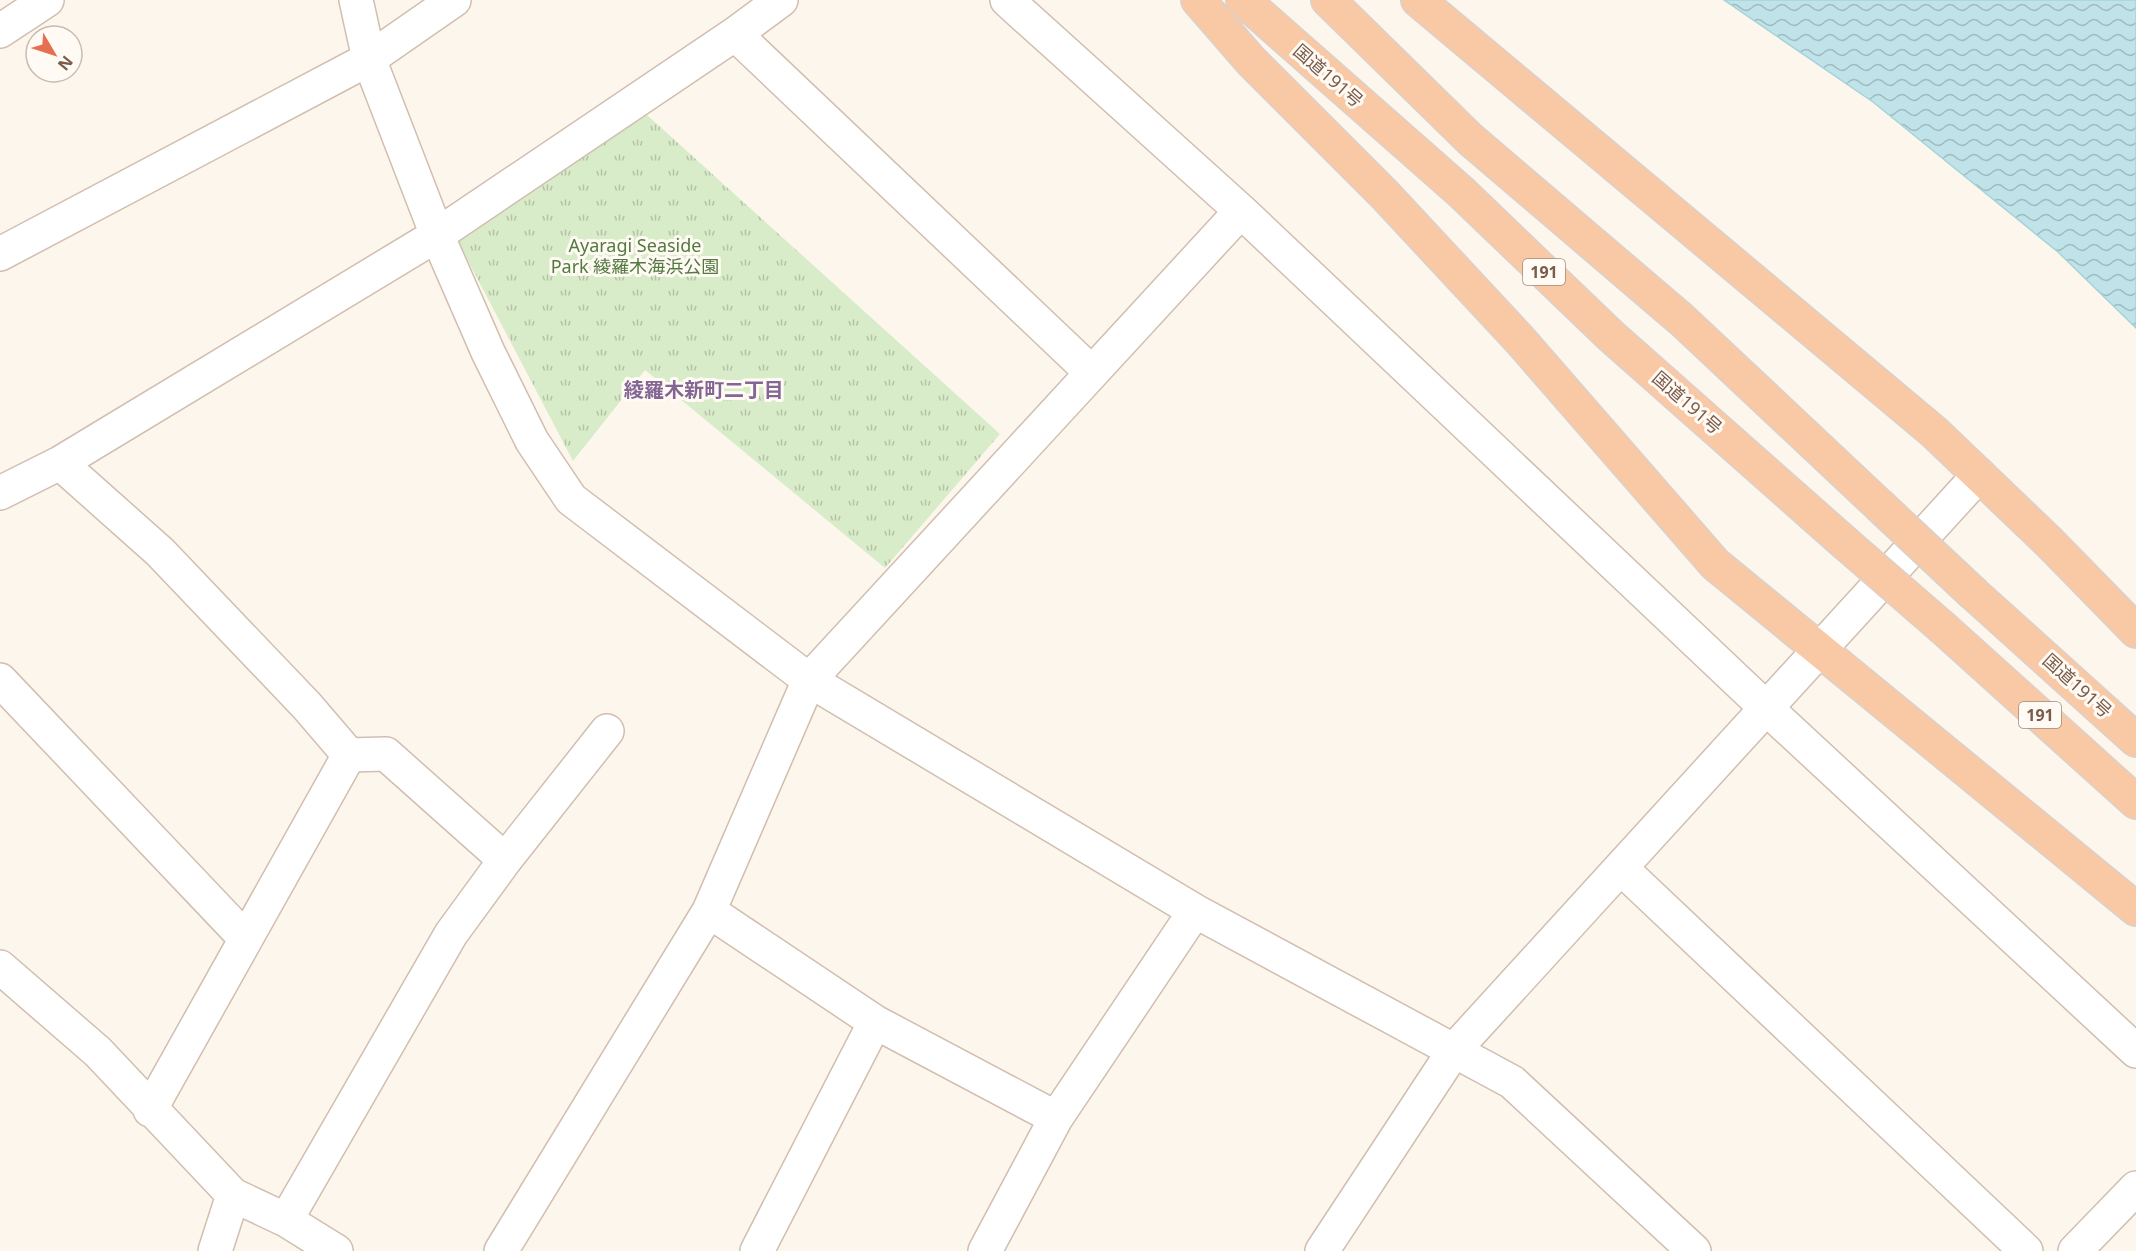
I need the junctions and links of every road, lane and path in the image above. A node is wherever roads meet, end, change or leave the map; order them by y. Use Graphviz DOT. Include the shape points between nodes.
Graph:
graph roads {
  1 [pos="47,0"];
  2 [pos="356,0"];
  3 [pos="454,0"];
  4 [pos="781,0"];
  5 [pos="1007,0"];
  6 [pos="1198,0"];
  7 [pos="1243,0"];
  8 [pos="1328,0"];
  9 [pos="1419,0"];
  10 [pos="0,31"];
  11 [pos="735,34"];
  12 [pos="369,59"];
  13 [pos="1241,211"];
  14 [pos="437,235"];
  15 [pos="0,254"];
  16 [pos="1091,372"];
  17 [pos="60,463"];
  18 [pos="1979,476"];
  19 [pos="0,494"];
  20 [pos="2136,631"];
  21 [pos="1820,648"];
  22 [pos="0,680"];
  23 [pos="809,680"];
  24 [pos="1765,707"];
  25 [pos="607,731"];
  26 [pos="2136,740"];
  27 [pos="349,755"];
  28 [pos="2136,802"];
  29 [pos="506,860"];
  30 [pos="1622,869"];
  31 [pos="2136,909"];
  32 [pos="709,911"];
  33 [pos="1195,911"];
  34 [pos="245,938"];
  35 [pos="4,979"];
  36 [pos="875,1022"];
  37 [pos="1455,1049"];
  38 [pos="2136,1051"];
  39 [pos="150,1110"];
  40 [pos="1056,1118"];
  41 [pos="2136,1188"];
  42 [pos="233,1195"];
  43 [pos="286,1220"];
  44 [pos="215,1251"];
  45 [pos="336,1251"];
  46 [pos="501,1251"];
  47 [pos="757,1251"];
  48 [pos="985,1251"];
  49 [pos="1322,1251"];
  50 [pos="1694,1251"];
  51 [pos="2026,1251"];
  52 [pos="2075,1251"];
  1 -- 10 [label="street"];
  2 -- 12 [label="street"];
  3 -- 12 [label="street"];
  4 -- 11 [label="street"];
  5 -- 13 [label="street"];
  6 -- 21 [label="highway" via="1251,61 1385,195 1520,340 1715,564"];
  7 -- 28 [label="highway, 国道191号 / 191, bridge" via="1461,192 1611,336"];
  8 -- 26 [label="highway, 国道191号 / 191, bridge" via="1470,139 1682,320"];
  9 -- 18 [label="highway" via="1819,334 1934,432"];
  11 -- 14 [label="street"];
  11 -- 16 [label="street"];
  12 -- 14 [label="street"];
  12 -- 15 [label="street"];
  13 -- 16 [label="street"];
  13 -- 24 [label="street"];
  14 -- 17 [label="street"];
  14 -- 23 [label="street" via="532,441 571,499"];
  16 -- 23 [label="street"];
  17 -- 19 [label="street"];
  17 -- 27 [label="street" via="160,552"];
  18 -- 20 [label="highway"];
  18 -- 21 [label="street"];
  21 -- 24 [label="street"];
  21 -- 31 [label="highway"];
  22 -- 34 [label="street"];
  23 -- 32 [label="street"];
  23 -- 33 [label="street"];
  24 -- 30 [label="street"];
  24 -- 38 [label="street"];
  25 -- 29 [label="street"];
  27 -- 29 [label="street" via="386,754"];
  27 -- 34 [label="street"];
  29 -- 43 [label="street" via="451,934"];
  30 -- 37 [label="street"];
  30 -- 51 [label="street"];
  32 -- 36 [label="street"];
  32 -- 46 [label="street"];
  33 -- 37 [label="street"];
  33 -- 40 [label="street"];
  34 -- 39 [label="street"];
  35 -- 39 [label="street" via="98,1052"];
  36 -- 40 [label="street"];
  36 -- 47 [label="street"];
  37 -- 49 [label="street"];
  37 -- 50 [label="street" via="1512,1082"];
  39 -- 42 [label="street"];
  40 -- 48 [label="street"];
  41 -- 52 [label="street"];
  42 -- 43 [label="street"];
  42 -- 44 [label="street"];
  43 -- 45 [label="street"];
}
